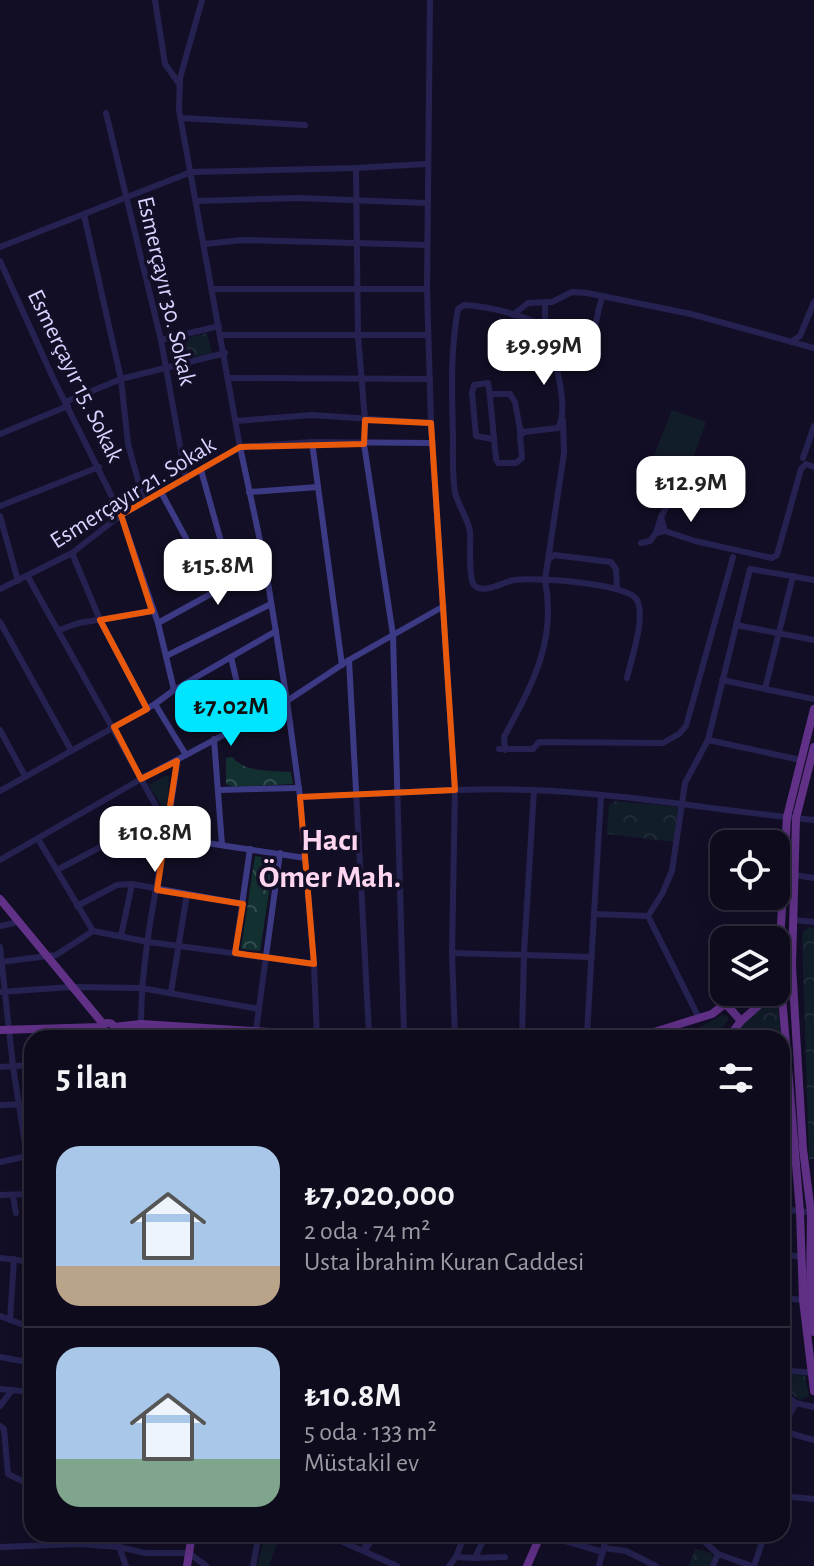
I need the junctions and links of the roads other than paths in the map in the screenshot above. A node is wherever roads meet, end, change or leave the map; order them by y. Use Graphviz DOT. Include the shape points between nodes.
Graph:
graph roads {
  1 [pos="155,0"];
  2 [pos="202,0"];
  3 [pos="430,0"];
  4 [pos="180,85"];
  5 [pos="106,113"];
  6 [pos="181,118"];
  7 [pos="305,125"];
  8 [pos="426,164"];
  9 [pos="356,168"];
  10 [pos="191,172"];
  11 [pos="127,199"];
  12 [pos="357,200"];
  13 [pos="196,201"];
  14 [pos="426,203"];
  15 [pos="84,215"];
  16 [pos="204,244"];
  17 [pos="359,244"];
  18 [pos="427,245"];
  19 [pos="0,247"];
  20 [pos="0,261"];
  21 [pos="212,289"];
  22 [pos="427,289"];
  23 [pos="359,290"];
  24 [pos="603,296"];
  25 [pos="545,302"];
  26 [pos="814,302"];
  27 [pos="513,315"];
  28 [pos="219,326"];
  29 [pos="543,327"];
  30 [pos="552,333"];
  31 [pos="222,335"];
  32 [pos="358,335"];
  33 [pos="428,335"];
  34 [pos="800,336"];
  35 [pos="161,340"];
  36 [pos="791,342"];
  37 [pos="801,344"];
  38 [pos="814,348"];
  39 [pos="225,353"];
  40 [pos="167,369"];
  41 [pos="229,378"];
  42 [pos="121,379"];
  43 [pos="362,379"];
  44 [pos="430,379"];
  45 [pos="491,393"];
  46 [pos="66,404"];
  47 [pos="365,420"];
  48 [pos="236,421"];
  49 [pos="431,423"];
  50 [pos="814,426"];
  51 [pos="561,430"];
  52 [pos="521,432"];
  53 [pos="0,434"];
  54 [pos="493,439"];
  55 [pos="312,442"];
  56 [pos="433,443"];
  57 [pos="364,444"];
  58 [pos="240,447"];
  59 [pos="803,464"];
  60 [pos="99,467"];
  61 [pos="814,467"];
  62 [pos="201,470"];
  63 [pos="186,479"];
  64 [pos="318,487"];
  65 [pos="161,492"];
  66 [pos="249,492"];
  67 [pos="705,500"];
  68 [pos="144,502"];
  69 [pos="0,506"];
  70 [pos="121,515"];
  71 [pos="0,516"];
  72 [pos="661,517"];
  73 [pos="665,531"];
  74 [pos="656,533"];
  75 [pos="641,543"];
  76 [pos="729,548"];
  77 [pos="739,550"];
  78 [pos="72,553"];
  79 [pos="551,557"];
  80 [pos="733,557"];
  81 [pos="265,564"];
  82 [pos="793,576"];
  83 [pos="28,577"];
  84 [pos="545,580"];
  85 [pos="814,580"];
  86 [pos="18,581"];
  87 [pos="232,581"];
  88 [pos="0,589"];
  89 [pos="617,589"];
  90 [pos="215,592"];
  91 [pos="271,604"];
  92 [pos="444,606"];
  93 [pos="152,611"];
  94 [pos="100,620"];
  95 [pos="0,622"];
  96 [pos="158,623"];
  97 [pos="736,625"];
  98 [pos="59,630"];
  99 [pos="276,631"];
  100 [pos="778,633"];
  101 [pos="393,635"];
  102 [pos="814,640"];
  103 [pos="166,656"];
  104 [pos="231,657"];
  105 [pos="349,660"];
  106 [pos="342,665"];
  107 [pos="627,678"];
  108 [pos="722,680"];
  109 [pos="765,689"];
  110 [pos="174,690"];
  111 [pos="814,699"];
  112 [pos="287,701"];
  113 [pos="155,704"];
  114 [pos="147,709"];
  115 [pos="814,709"];
  116 [pos="246,722"];
  117 [pos="114,727"];
  118 [pos="0,730"];
  119 [pos="214,739"];
  120 [pos="708,740"];
  121 [pos="814,747"];
  122 [pos="71,750"];
  123 [pos="186,755"];
  124 [pos="801,760"];
  125 [pos="177,761"];
  126 [pos="25,776"];
  127 [pos="141,779"];
  128 [pos="218,790"];
  129 [pos="455,790"];
  130 [pos="534,790"];
  131 [pos="0,791"];
  132 [pos="300,792"];
  133 [pos="398,793"];
  134 [pos="357,795"];
  135 [pos="601,796"];
  136 [pos="682,803"];
  137 [pos="161,815"];
  138 [pos="792,818"];
  139 [pos="814,820"];
  140 [pos="170,821"];
  141 [pos="167,837"];
  142 [pos="38,839"];
  143 [pos="222,845"];
  144 [pos="250,849"];
  145 [pos="280,853"];
  146 [pos="305,858"];
  147 [pos="0,860"];
  148 [pos="57,870"];
  149 [pos="795,875"];
  150 [pos="814,878"];
  151 [pos="132,884"];
  152 [pos="157,890"];
  153 [pos="187,894"];
  154 [pos="0,899"];
  155 [pos="243,904"];
  156 [pos="77,906"];
  157 [pos="594,914"];
  158 [pos="648,916"];
  159 [pos="794,920"];
  160 [pos="18,922"];
  161 [pos="814,922"];
  162 [pos="0,926"];
  163 [pos="781,926"];
  164 [pos="93,931"];
  165 [pos="121,936"];
  166 [pos="149,942"];
  167 [pos="177,945"];
  168 [pos="0,947"];
  169 [pos="235,953"];
  170 [pos="452,953"];
  171 [pos="524,953"];
  172 [pos="47,957"];
  173 [pos="267,957"];
  174 [pos="592,957"];
  175 [pos="1,962"];
  176 [pos="790,963"];
  177 [pos="314,964"];
  178 [pos="792,966"];
  179 [pos="790,973"];
  180 [pos="71,987"];
  181 [pos="141,988"];
  182 [pos="2,992"];
  183 [pos="171,992"];
  184 [pos="723,1006"];
  185 [pos="728,1006"];
  186 [pos="758,1006"];
  187 [pos="779,1006"];
  188 [pos="259,1009"];
  189 [pos="699,1018"];
  190 [pos="741,1021"];
  191 [pos="141,1024"];
  192 [pos="107,1026"];
  193 [pos="4,1030"];
  194 [pos="110,1030"];
  195 [pos="256,1030"];
  196 [pos="317,1030"];
  197 [pos="369,1030"];
  198 [pos="404,1030"];
  199 [pos="455,1030"];
  200 [pos="522,1030"];
  201 [pos="587,1030"];
  202 [pos="667,1030"];
  203 [pos="734,1030"];
  204 [pos="781,1030"];
  205 [pos="24,1065"];
  206 [pos="13,1066"];
  207 [pos="0,1067"];
  208 [pos="20,1104"];
  209 [pos="24,1104"];
  210 [pos="0,1105"];
  211 [pos="790,1115"];
  212 [pos="24,1127"];
  213 [pos="0,1150"];
  214 [pos="24,1157"];
  215 [pos="1,1162"];
  216 [pos="24,1194"];
  217 [pos="0,1195"];
  218 [pos="13,1195"];
  219 [pos="790,1210"];
  220 [pos="800,1212"];
  221 [pos="16,1213"];
  222 [pos="812,1213"];
  223 [pos="790,1255"];
  224 [pos="802,1257"];
  225 [pos="0,1258"];
  226 [pos="14,1259"];
  227 [pos="24,1261"];
  228 [pos="809,1303"];
  229 [pos="0,1316"];
  230 [pos="10,1320"];
  231 [pos="24,1325"];
  232 [pos="814,1332"];
  233 [pos="0,1357"];
  234 [pos="24,1362"];
  235 [pos="790,1371"];
  236 [pos="813,1373"];
  237 [pos="0,1389"];
  238 [pos="12,1390"];
  239 [pos="24,1391"];
  240 [pos="814,1391"];
  241 [pos="790,1398"];
  242 [pos="796,1403"];
  243 [pos="0,1406"];
  244 [pos="814,1407"];
  245 [pos="790,1414"];
  246 [pos="0,1426"];
  247 [pos="790,1432"];
  248 [pos="814,1440"];
  249 [pos="2,1441"];
  250 [pos="4,1473"];
  251 [pos="24,1482"];
  252 [pos="790,1497"];
  253 [pos="814,1499"];
  254 [pos="115,1542"];
  255 [pos="191,1542"];
  256 [pos="258,1542"];
  257 [pos="345,1542"];
  258 [pos="366,1542"];
  259 [pos="370,1542"];
  260 [pos="462,1542"];
  261 [pos="482,1542"];
  262 [pos="538,1542"];
  263 [pos="572,1542"];
  264 [pos="605,1542"];
  265 [pos="705,1542"];
  266 [pos="762,1542"];
  267 [pos="0,1547"];
  268 [pos="119,1547"];
  269 [pos="365,1550"];
  270 [pos="603,1550"];
  271 [pos="189,1553"];
  272 [pos="718,1554"];
  273 [pos="456,1557"];
  274 [pos="505,1557"];
  275 [pos="475,1558"];
  276 [pos="126,1566"];
  277 [pos="187,1566"];
  278 [pos="206,1566"];
  279 [pos="253,1566"];
  280 [pos="397,1566"];
  281 [pos="449,1566"];
  282 [pos="527,1566"];
  283 [pos="599,1566"];
  284 [pos="656,1566"];
  285 [pos="713,1566"];
  286 [pos="753,1566"];
  1 -- 4 [label="street" via="165,64"];
  2 -- 4 [label="street"];
  3 -- 8 [label="street"];
  4 -- 6 [label="street"];
  5 -- 11 [label="street, Esmerçayır 30. Sokak"];
  6 -- 7 [label="street"];
  6 -- 10 [label="street"];
  8 -- 9 [label="street"];
  8 -- 14 [label="street"];
  9 -- 10 [label="street"];
  9 -- 12 [label="street"];
  10 -- 11 [label="street"];
  10 -- 13 [label="street"];
  11 -- 15 [label="street"];
  11 -- 35 [label="street, Esmerçayır 30. Sokak"];
  12 -- 13 [label="street"];
  12 -- 14 [label="street"];
  12 -- 17 [label="street"];
  13 -- 16 [label="street"];
  14 -- 18 [label="street"];
  15 -- 19 [label="street"];
  15 -- 42 [label="street"];
  16 -- 17 [label="street"];
  16 -- 21 [label="street"];
  17 -- 18 [label="street"];
  17 -- 23 [label="street"];
  18 -- 22 [label="street"];
  20 -- 46 [label="street, Esmerçayır 15. Sokak"];
  21 -- 23 [label="street"];
  21 -- 28 [label="street"];
  22 -- 23 [label="street"];
  22 -- 33 [label="street"];
  23 -- 32 [label="street"];
  24 -- 25 [label="street" via="572,292"];
  24 -- 30 [label="street" via="587,343"];
  24 -- 36 [label="street"];
  25 -- 27 [label="street" via="528,303"];
  25 -- 29 [label="street"];
  26 -- 34 [label="street"];
  27 -- 29 [label="street"];
  27 -- 84 [label="street" via="480,306 458,309 454,483 470,529 472,583 485,590 513,580"];
  28 -- 31 [label="street"];
  28 -- 35 [label="street"];
  29 -- 30 [label="street"];
  30 -- 51 [label="street"];
  31 -- 32 [label="street"];
  31 -- 39 [label="street"];
  32 -- 33 [label="street"];
  32 -- 43 [label="street"];
  33 -- 44 [label="street"];
  34 -- 36 [label="street"];
  34 -- 37 [label="street"];
  35 -- 40 [label="street, Esmerçayır 30. Sokak"];
  36 -- 37 [label="street"];
  37 -- 38 [label="street"];
  39 -- 40 [label="street"];
  39 -- 41 [label="street"];
  40 -- 42 [label="street"];
  40 -- 63 [label="street, Esmerçayır 30. Sokak"];
  41 -- 43 [label="street"];
  41 -- 48 [label="street"];
  42 -- 46 [label="street"];
  42 -- 68 [label="street" via="128,444"];
  43 -- 44 [label="street"];
  43 -- 47 [label="street"];
  44 -- 49 [label="street"];
  45 -- 52 [label="street" via="510,394"];
  45 -- 54 [label="street"];
  45 -- 54 [label="street" via="488,383 474,385 471,393 476,436"];
  46 -- 53 [label="street"];
  46 -- 60 [label="street, Esmerçayır 15. Sokak"];
  47 -- 48 [label="street" via="312,415"];
  47 -- 49 [label="street"];
  47 -- 57 [label="street"];
  48 -- 58 [label="street"];
  49 -- 56 [label="street"];
  50 -- 59 [label="street"];
  51 -- 52 [label="street"];
  51 -- 79 [label="street" via="564,453"];
  52 -- 54 [label="street" via="522,458 516,463 498,463"];
  55 -- 57 [label="street, Esmerçayır 21. Sokak"];
  55 -- 58 [label="street, Esmerçayır 21. Sokak"];
  55 -- 64 [label="street"];
  56 -- 57 [label="street, Esmerçayır 21. Sokak"];
  56 -- 92 [label="street"];
  57 -- 101 [label="street"];
  58 -- 62 [label="street, Esmerçayır 21. Sokak"];
  58 -- 66 [label="street"];
  59 -- 61 [label="street"];
  59 -- 77 [label="street" via="777,555"];
  60 -- 69 [label="street"];
  60 -- 70 [label="street, Esmerçayır 15. Sokak"];
  62 -- 63 [label="street, Esmerçayır 21. Sokak"];
  62 -- 87 [label="street"];
  63 -- 65 [label="street, Esmerçayır 21. Sokak"];
  64 -- 66 [label="street"];
  64 -- 106 [label="street"];
  65 -- 68 [label="street, Esmerçayır 21. Sokak"];
  65 -- 90 [label="street"];
  66 -- 81 [label="street"];
  67 -- 72 [label="street" via="694,506 668,504"];
  68 -- 70 [label="street, Esmerçayır 21. Sokak"];
  70 -- 78 [label="street, Esmerçayır 21. Sokak"];
  70 -- 93 [label="street, Esmerçayır 15. Sokak"];
  71 -- 86 [label="street"];
  72 -- 73 [label="street"];
  72 -- 74 [label="street"];
  73 -- 74 [label="street"];
  73 -- 76 [label="street"];
  74 -- 75 [label="street"];
  76 -- 77 [label="street"];
  76 -- 80 [label="street"];
  77 -- 80 [label="street"];
  78 -- 83 [label="street, Esmerçayır 21. Sokak"];
  78 -- 94 [label="street"];
  79 -- 84 [label="street"];
  79 -- 89 [label="street" via="611,562"];
  80 -- 84 [label="street" via="686,726 663,743 539,742 533,749 502,750 542,659"];
  81 -- 87 [label="street"];
  81 -- 91 [label="street"];
  82 -- 85 [label="street"];
  82 -- 97 [label="street" via="750,569"];
  82 -- 100 [label="street"];
  83 -- 86 [label="street, Esmerçayır 21. Sokak"];
  83 -- 98 [label="street"];
  84 -- 89 [label="street"];
  86 -- 88 [label="street, Esmerçayır 21. Sokak"];
  87 -- 90 [label="street"];
  89 -- 107 [label="street" via="637,599 640,613"];
  90 -- 96 [label="street"];
  91 -- 99 [label="street"];
  91 -- 103 [label="street"];
  92 -- 101 [label="street"];
  92 -- 129 [label="street"];
  93 -- 94 [label="street"];
  93 -- 96 [label="street, Esmerçayır 15. Sokak"];
  94 -- 98 [label="street"];
  94 -- 114 [label="street"];
  95 -- 122 [label="street"];
  96 -- 103 [label="street, Esmerçayır 15. Sokak"];
  97 -- 100 [label="street"];
  97 -- 108 [label="street"];
  98 -- 117 [label="street"];
  99 -- 104 [label="street"];
  99 -- 112 [label="street"];
  100 -- 102 [label="street"];
  100 -- 109 [label="street"];
  101 -- 105 [label="street"];
  101 -- 133 [label="street"];
  103 -- 110 [label="street, Esmerçayır 15. Sokak"];
  104 -- 110 [label="street"];
  104 -- 116 [label="street"];
  105 -- 106 [label="street"];
  105 -- 134 [label="street"];
  106 -- 112 [label="street"];
  108 -- 109 [label="street"];
  108 -- 120 [label="street"];
  109 -- 111 [label="street"];
  110 -- 113 [label="street"];
  112 -- 116 [label="street"];
  112 -- 132 [label="street"];
  113 -- 114 [label="street"];
  113 -- 123 [label="street"];
  114 -- 117 [label="street"];
  115 -- 124 [label="main road"];
  116 -- 119 [label="street"];
  117 -- 122 [label="street"];
  117 -- 127 [label="street"];
  118 -- 126 [label="street"];
  119 -- 123 [label="street"];
  119 -- 128 [label="street"];
  120 -- 124 [label="street"];
  120 -- 136 [label="street" via="685,783"];
  121 -- 138 [label="main road"];
  122 -- 126 [label="street"];
  123 -- 125 [label="street"];
  124 -- 138 [label="main road"];
  125 -- 127 [label="street"];
  125 -- 140 [label="street"];
  126 -- 131 [label="street"];
  127 -- 137 [label="street"];
  127 -- 142 [label="street"];
  128 -- 132 [label="street"];
  128 -- 143 [label="street"];
  129 -- 130 [label="street"];
  129 -- 133 [label="street"];
  129 -- 170 [label="street"];
  130 -- 135 [label="street"];
  130 -- 171 [label="street"];
  132 -- 134 [label="street"];
  132 -- 146 [label="street"];
  133 -- 134 [label="street"];
  133 -- 198 [label="street"];
  134 -- 197 [label="street"];
  135 -- 136 [label="street"];
  135 -- 157 [label="street"];
  136 -- 138 [label="street"];
  136 -- 158 [label="street" via="672,871"];
  137 -- 140 [label="street"];
  137 -- 148 [label="street"];
  138 -- 139 [label="street"];
  138 -- 149 [label="main road"];
  138 -- 163 [label="main road"];
  140 -- 141 [label="street"];
  141 -- 143 [label="street"];
  141 -- 152 [label="street"];
  142 -- 147 [label="street"];
  142 -- 148 [label="street"];
  143 -- 144 [label="street"];
  144 -- 145 [label="street"];
  144 -- 155 [label="street"];
  145 -- 146 [label="street"];
  145 -- 173 [label="street"];
  146 -- 177 [label="street"];
  148 -- 156 [label="street"];
  149 -- 150 [label="street"];
  149 -- 159 [label="main road"];
  151 -- 152 [label="street"];
  151 -- 156 [label="street" via="117,885"];
  151 -- 165 [label="street"];
  152 -- 153 [label="street"];
  152 -- 166 [label="street"];
  153 -- 155 [label="street"];
  153 -- 167 [label="street"];
  154 -- 160 [label="main road"];
  155 -- 169 [label="street"];
  156 -- 164 [label="street"];
  157 -- 158 [label="street"];
  157 -- 174 [label="street"];
  158 -- 189 [label="street"];
  159 -- 161 [label="street"];
  159 -- 178 [label="main road"];
  160 -- 162 [label="street"];
  160 -- 172 [label="main road"];
  164 -- 165 [label="street"];
  164 -- 172 [label="street"];
  165 -- 166 [label="street"];
  166 -- 167 [label="street"];
  166 -- 181 [label="street"];
  167 -- 169 [label="street"];
  167 -- 183 [label="street"];
  168 -- 175 [label="street"];
  169 -- 173 [label="street"];
  170 -- 171 [label="street"];
  170 -- 199 [label="street"];
  171 -- 174 [label="street"];
  171 -- 200 [label="street"];
  172 -- 175 [label="street"];
  172 -- 180 [label="main road"];
  173 -- 177 [label="street"];
  173 -- 188 [label="street"];
  174 -- 201 [label="street"];
  175 -- 182 [label="street"];
  176 -- 178 [label="main road"];
  177 -- 196 [label="street"];
  178 -- 179 [label="main road"];
  178 -- 222 [label="main road"];
  180 -- 181 [label="street"];
  180 -- 182 [label="street"];
  180 -- 192 [label="main road"];
  181 -- 183 [label="street"];
  181 -- 191 [label="street"];
  182 -- 193 [label="street"];
  183 -- 188 [label="street"];
  184 -- 189 [label="main road"];
  185 -- 190 [label="main road"];
  186 -- 190 [label="main road"];
  187 -- 204 [label="main road"];
  188 -- 195 [label="street"];
  189 -- 202 [label="main road"];
  190 -- 203 [label="main road"];
  191 -- 192 [label="main road"];
  191 -- 195 [label="main road"];
  192 -- 193 [label="main road"];
  192 -- 194 [label="main road"];
  193 -- 206 [label="street"];
  205 -- 206 [label="street"];
  206 -- 207 [label="street"];
  206 -- 208 [label="street"];
  208 -- 209 [label="street"];
  208 -- 210 [label="street"];
  208 -- 212 [label="street"];
  211 -- 220 [label="main road"];
  213 -- 215 [label="street"];
  214 -- 215 [label="street"];
  216 -- 218 [label="street"];
  217 -- 218 [label="street"];
  218 -- 221 [label="street"];
  219 -- 220 [label="street"];
  220 -- 222 [label="street"];
  220 -- 224 [label="main road"];
  222 -- 228 [label="main road"];
  223 -- 224 [label="street"];
  224 -- 228 [label="main road"];
  225 -- 226 [label="street"];
  226 -- 227 [label="street"];
  226 -- 230 [label="street"];
  228 -- 232 [label="main road"];
  228 -- 236 [label="main road"];
  229 -- 230 [label="street"];
  230 -- 231 [label="street"];
  233 -- 234 [label="street"];
  235 -- 236 [label="street"];
  236 -- 240 [label="main road"];
  237 -- 238 [label="street"];
  238 -- 239 [label="street"];
  238 -- 243 [label="street"];
  241 -- 242 [label="street"];
  242 -- 244 [label="street"];
  242 -- 245 [label="street"];
  246 -- 249 [label="street"];
  247 -- 248 [label="street"];
  249 -- 250 [label="street"];
  250 -- 251 [label="street"];
  252 -- 253 [label="street"];
  254 -- 268 [label="street"];
  255 -- 271 [label="main road"];
  256 -- 279 [label="street"];
  257 -- 269 [label="street"];
  258 -- 269 [label="street"];
  259 -- 269 [label="street"];
  260 -- 273 [label="street"];
  261 -- 275 [label="street"];
  262 -- 282 [label="main road"];
  263 -- 270 [label="street"];
  264 -- 270 [label="street"];
  265 -- 272 [label="street"];
  266 -- 286 [label="street"];
  267 -- 268 [label="street"];
  268 -- 271 [label="street"];
  268 -- 276 [label="street"];
  269 -- 280 [label="street"];
  270 -- 283 [label="street"];
  270 -- 284 [label="street" via="626,1551"];
  271 -- 277 [label="main road"];
  271 -- 278 [label="street"];
  272 -- 285 [label="street"];
  272 -- 286 [label="street"];
  273 -- 275 [label="street"];
  273 -- 281 [label="street"];
  274 -- 275 [label="street"];
}
